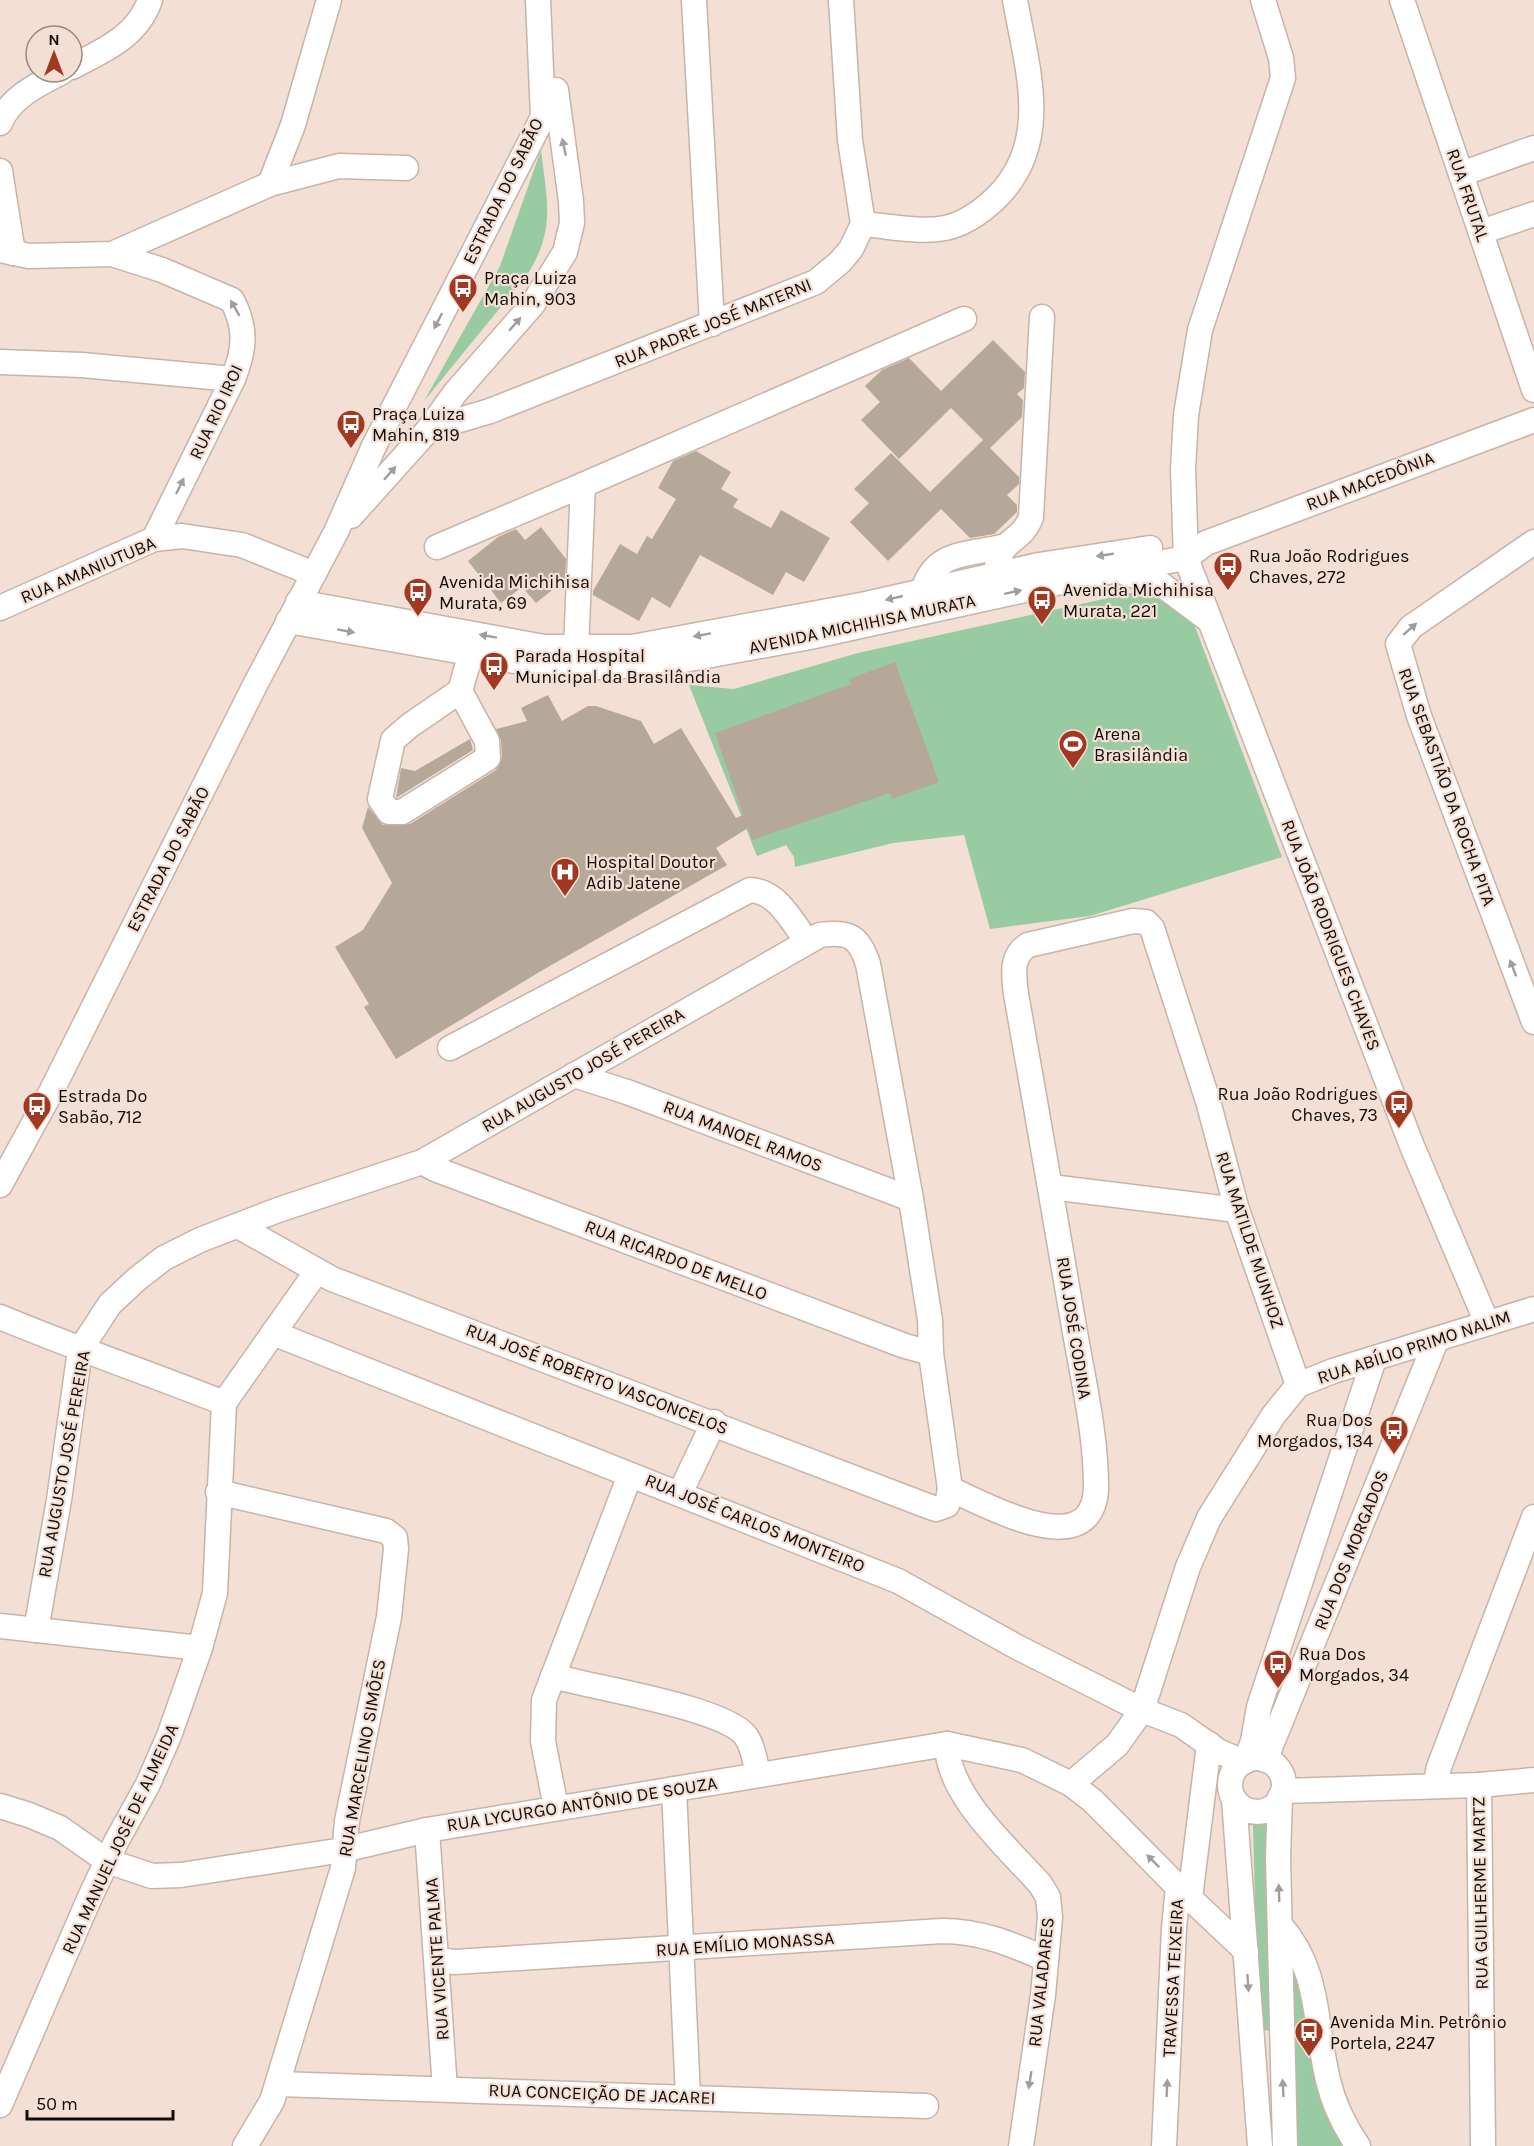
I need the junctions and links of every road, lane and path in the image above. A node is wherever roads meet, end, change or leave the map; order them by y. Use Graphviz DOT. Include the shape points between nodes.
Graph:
graph roads {
  1 [pos="150,0"];
  2 [pos="329,0"];
  3 [pos="538,0"];
  4 [pos="694,0"];
  5 [pos="840,0"];
  6 [pos="1015,0"];
  7 [pos="1263,0"];
  8 [pos="1402,0"];
  9 [pos="541,36"];
  10 [pos="84,60"];
  11 [pos="39,84"];
  12 [pos="0,123"];
  13 [pos="1534,148"];
  14 [pos="406,168"];
  15 [pos="0,171"];
  16 [pos="1461,174"];
  17 [pos="270,184"];
  18 [pos="1534,214"];
  19 [pos="863,224"];
  20 [pos="1481,232"];
  21 [pos="7,251"];
  22 [pos="112,254"];
  23 [pos="1042,317"];
  24 [pos="964,319"];
  25 [pos="712,324"];
  26 [pos="0,362"];
  27 [pos="233,379"];
  28 [pos="1534,390"];
  29 [pos="398,398"];
  30 [pos="1534,420"];
  31 [pos="427,431"];
  32 [pos="583,485"];
  33 [pos="336,532"];
  34 [pos="154,539"];
  35 [pos="1534,542"];
  36 [pos="437,547"];
  37 [pos="1002,547"];
  38 [pos="1192,548"];
  39 [pos="318,567"];
  40 [pos="1114,571"];
  41 [pos="996,575"];
  42 [pos="923,591"];
  43 [pos="0,608"];
  44 [pos="293,611"];
  45 [pos="356,613"];
  46 [pos="1209,620"];
  47 [pos="576,649"];
  48 [pos="471,653"];
  49 [pos="460,691"];
  50 [pos="807,942"];
  51 [pos="1016,994"];
  52 [pos="1534,1022"];
  53 [pos="450,1048"];
  54 [pos="574,1075"];
  55 [pos="422,1162"];
  56 [pos="0,1185"];
  57 [pos="1051,1187"];
  58 [pos="911,1199"];
  59 [pos="1238,1210"];
  60 [pos="238,1226"];
  61 [pos="317,1271"];
  62 [pos="1534,1309"];
  63 [pos="0,1317"];
  64 [pos="1487,1323"];
  65 [pos="273,1334"];
  66 [pos="1436,1341"];
  67 [pos="80,1350"];
  68 [pos="931,1353"];
  69 [pos="1374,1359"];
  70 [pos="1298,1385"];
  71 [pos="224,1403"];
  72 [pos="714,1422"];
  73 [pos="630,1474"];
  74 [pos="951,1489"];
  75 [pos="218,1492"];
  76 [pos="680,1492"];
  77 [pos="1534,1517"];
  78 [pos="0,1626"];
  79 [pos="36,1630"];
  80 [pos="200,1648"];
  81 [pos="553,1676"];
  82 [pos="1142,1710"];
  83 [pos="947,1744"];
  84 [pos="1214,1747"];
  85 [pos="758,1774"];
  86 [pos="1258,1778"];
  87 [pos="1534,1780"];
  88 [pos="1071,1784"];
  89 [pos="1479,1785"];
  90 [pos="1435,1786"];
  91 [pos="674,1789"];
  92 [pos="0,1806"];
  93 [pos="556,1808"];
  94 [pos="427,1830"];
  95 [pos="343,1851"];
  96 [pos="107,1861"];
  97 [pos="1184,1893"];
  98 [pos="1280,1925"];
  99 [pos="682,1948"];
  100 [pos="1246,1951"];
  101 [pos="1046,1959"];
  102 [pos="438,1960"];
  103 [pos="278,2084"];
  104 [pos="445,2089"];
  105 [pos="688,2097"];
  106 [pos="0,2105"];
  107 [pos="926,2106"];
  108 [pos="245,2146"];
  109 [pos="1021,2146"];
  110 [pos="1164,2146"];
  111 [pos="1260,2146"];
  112 [pos="1285,2146"];
  113 [pos="1358,2146"];
  114 [pos="1482,2146"];
  1 -- 10 [label="street" via="126,36"];
  2 -- 17 [label="street" via="293,125"];
  3 -- 9 [label="street, ESTRADA DO SABÃO"];
  4 -- 25 [label="street"];
  5 -- 19 [label="street" via="850,140"];
  6 -- 19 [label="street" via="1032,103 1029,145 1013,177 980,213 946,228"];
  7 -- 38 [label="street" via="1281,58 1283,78 1200,330 1186,415"];
  8 -- 16 [label="street, RUA FRUTAL"];
  9 -- 29 [label="street, ESTRADA DO SABÃO, one-way" via="543,117"];
  31 -- 9 [label="street, ESTRADA DO SABÃO, one-way" via="532,304 565,252 572,224 568,167 555,88"];
  11 -- 12 [label="street" via="9,107"];
  13 -- 16 [label="street"];
  14 -- 17 [label="street" via="339,166"];
  15 -- 21 [label="street"];
  16 -- 20 [label="street, RUA FRUTAL"];
  17 -- 22 [label="street"];
  18 -- 20 [label="street"];
  19 -- 25 [label="street, RUA PADRE JOSÉ MATERNI" via="851,249 816,282"];
  20 -- 28 [label="street, RUA FRUTAL"];
  21 -- 22 [label="street" via="29,256"];
  27 -- 22 [label="street, RUA RIO IROI, one-way" via="244,336 232,300"];
  23 -- 37 [label="street" via="1031,517 1022,533"];
  24 -- 32 [label="street"];
  25 -- 31 [label="street, RUA PADRE JOSÉ MATERNI" via="490,411"];
  26 -- 27 [label="street"];
  34 -- 27 [label="street, RUA RIO IROI, one-way"];
  29 -- 31 [label="street" via="397,426 412,436"];
  29 -- 33 [label="street, ESTRADA DO SABÃO"];
  30 -- 38 [label="street, RUA MACEDÔNIA"];
  33 -- 31 [label="street, ESTRADA DO SABÃO, one-way"];
  32 -- 36 [label="street"];
  32 -- 47 [label="street"];
  33 -- 39 [label="street, ESTRADA DO SABÃO"];
  34 -- 39 [label="street, RUA AMANIUTUBA" via="182,537 242,544"];
  34 -- 43 [label="street, RUA AMANIUTUBA"];
  52 -- 35 [label="street, RUA SEBASTIÃO DA ROCHA PITA, one-way" via="1419,716 1398,644 1411,627"];
  37 -- 41 [label="street"];
  37 -- 42 [label="street" via="941,562 932,568"];
  38 -- 40 [label="street, AVENIDA MICHIHISA MURATA"];
  38 -- 41 [label="street, AVENIDA MICHIHISA MURATA, one-way" via="1039,565"];
  38 -- 46 [label="street, RUA JOÃO RODRIGUES CHAVES"];
  39 -- 44 [label="street, ESTRADA DO SABÃO"];
  39 -- 45 [label="street" via="335,602"];
  40 -- 46 [label="street" via="1162,585"];
  48 -- 40 [label="street, AVENIDA MICHIHISA MURATA, one-way" via="549,667 613,667 684,660 810,637"];
  41 -- 42 [label="street, AVENIDA MICHIHISA MURATA"];
  42 -- 47 [label="street, AVENIDA MICHIHISA MURATA, one-way" via="632,647"];
  44 -- 45 [label="street, AVENIDA MICHIHISA MURATA"];
  44 -- 48 [label="street, AVENIDA MICHIHISA MURATA, one-way"];
  44 -- 56 [label="street, ESTRADA DO SABÃO" via="52,1090"];
  47 -- 45 [label="street, AVENIDA MICHIHISA MURATA, one-way" via="544,647"];
  46 -- 64 [label="street, RUA JOÃO RODRIGUES CHAVES" via="1412,1146"];
  48 -- 49 [label="street"];
  49 -- 49 [label="street" via="393,740 380,799 389,812 402,812 488,758 487,741"];
  50 -- 53 [label="street" via="771,896 750,890"];
  50 -- 54 [label="street, RUA AUGUSTO JOSÉ PEREIRA"];
  50 -- 58 [label="street, RUA AUGUSTO JOSÉ PEREIRA" via="820,935 841,934 855,939 863,948"];
  51 -- 57 [label="street, RUA JOSÉ CODINA"];
  51 -- 59 [label="street, RUA MATILDE MUNHOZ" via="1015,962 1021,949 1028,945 1124,922 1149,924 1208,1101"];
  54 -- 55 [label="street, RUA AUGUSTO JOSÉ PEREIRA"];
  54 -- 58 [label="street, RUA MANOEL RAMOS"];
  55 -- 60 [label="street, RUA AUGUSTO JOSÉ PEREIRA"];
  55 -- 68 [label="street, RUA RICARDO DE MELLO" via="804,1309"];
  57 -- 59 [label="street"];
  57 -- 74 [label="street, RUA JOSÉ CODINA" via="1090,1425 1095,1499 1086,1517 1077,1524 1050,1526 1022,1520"];
  58 -- 68 [label="street, RUA AUGUSTO JOSÉ PEREIRA" via="930,1320"];
  59 -- 70 [label="street, RUA MATILDE MUNHOZ"];
  60 -- 61 [label="street, RUA JOSÉ ROBERTO VASCONCELOS"];
  60 -- 67 [label="street, RUA AUGUSTO JOSÉ PEREIRA" via="164,1258 110,1304"];
  61 -- 65 [label="street"];
  61 -- 72 [label="street, RUA JOSÉ ROBERTO VASCONCELOS"];
  62 -- 64 [label="street, RUA ABÍLIO PRIMO NALIM"];
  63 -- 67 [label="street"];
  64 -- 66 [label="street, RUA ABÍLIO PRIMO NALIM"];
  65 -- 71 [label="street"];
  65 -- 73 [label="street, RUA JOSÉ CARLOS MONTEIRO"];
  66 -- 69 [label="street, RUA ABÍLIO PRIMO NALIM"];
  66 -- 86 [label="street, RUA DOS MORGADOS"];
  67 -- 71 [label="street"];
  67 -- 79 [label="street, RUA AUGUSTO JOSÉ PEREIRA"];
  68 -- 74 [label="street, RUA AUGUSTO JOSÉ PEREIRA"];
  69 -- 70 [label="street, RUA ABÍLIO PRIMO NALIM"];
  69 -- 86 [label="street" via="1259,1707 1253,1741"];
  70 -- 82 [label="street, RUA ABÍLIO PRIMO NALIM" via="1273,1416 1209,1518 1188,1567"];
  71 -- 75 [label="street, RUA MANUEL JOSÉ DE ALMEIDA"];
  72 -- 74 [label="street, RUA JOSÉ ROBERTO VASCONCELOS" via="936,1509 946,1507"];
  72 -- 76 [label="street"];
  73 -- 76 [label="street, RUA JOSÉ CARLOS MONTEIRO"];
  73 -- 81 [label="street"];
  75 -- 80 [label="street, RUA MANUEL JOSÉ DE ALMEIDA" via="215,1593"];
  75 -- 95 [label="street, RUA MARCELINO SIMÕES" via="376,1528 395,1538 389,1617 365,1723"];
  76 -- 82 [label="street, RUA JOSÉ CARLOS MONTEIRO" via="898,1581"];
  77 -- 90 [label="street"];
  78 -- 79 [label="street"];
  79 -- 80 [label="street"];
  80 -- 96 [label="street, RUA MANUEL JOSÉ DE ALMEIDA" via="152,1775"];
  81 -- 85 [label="street" via="691,1710 737,1728 747,1737"];
  81 -- 93 [label="street" via="543,1700 542,1715"];
  82 -- 84 [label="street, RUA JOSÉ CARLOS MONTEIRO" via="1181,1725"];
  82 -- 88 [label="street" via="1117,1745"];
  83 -- 85 [label="street, RUA LYCURGO ANTÔNIO DE SOUZA"];
  83 -- 88 [label="street, RUA LYCURGO ANTÔNIO DE SOUZA" via="1022,1760"];
  83 -- 101 [label="street, RUA VALADARES" via="947,1761 969,1803 1048,1897"];
  84 -- 86 [label="street, RUA JOSÉ CARLOS MONTEIRO"];
  84 -- 97 [label="street"];
  85 -- 91 [label="street, RUA LYCURGO ANTÔNIO DE SOUZA"];
  86 -- 90 [label="street, RUA JOSÉ CARLOS MONTEIRO" via="1307,1791"];
  98 -- 86 [label="street, one-way" via="1278,1857"];
  86 -- 100 [label="street"];
  87 -- 89 [label="street"];
  97 -- 88 [label="street, TRAVESSA TEIXEIRA, one-way" via="1093,1801"];
  89 -- 90 [label="street"];
  89 -- 114 [label="street, RUA GUILHERME MARTZ"];
  91 -- 93 [label="street, RUA LYCURGO ANTÔNIO DE SOUZA"];
  91 -- 99 [label="street"];
  92 -- 96 [label="street, RUA LYCURGO ANTÔNIO DE SOUZA" via="60,1828"];
  93 -- 94 [label="street, RUA LYCURGO ANTÔNIO DE SOUZA"];
  94 -- 95 [label="street, RUA LYCURGO ANTÔNIO DE SOUZA"];
  94 -- 102 [label="street, RUA VICENTE PALMA"];
  95 -- 96 [label="street, RUA LYCURGO ANTÔNIO DE SOUZA" via="181,1875 152,1876"];
  95 -- 103 [label="street, RUA MARCELINO SIMÕES" via="342,1868"];
  96 -- 106 [label="street, RUA MANUEL JOSÉ DE ALMEIDA"];
  97 -- 100 [label="street"];
  110 -- 97 [label="street, TRAVESSA TEIXEIRA, one-way" via="1174,1928"];
  112 -- 98 [label="street, one-way"];
  98 -- 113 [label="street" via="1296,1944 1304,1963 1328,2081 1347,2130"];
  99 -- 101 [label="street, RUA EMÍLIO MONASSA" via="962,1931 1007,1941"];
  99 -- 102 [label="street, RUA EMÍLIO MONASSA"];
  99 -- 105 [label="street"];
  100 -- 111 [label="street, one-way"];
  101 -- 109 [label="street, RUA VALADARES, one-way"];
  102 -- 104 [label="street, RUA VICENTE PALMA"];
  103 -- 104 [label="street, RUA CONCEIÇÃO DE JACAREI"];
  103 -- 108 [label="street, RUA MARCELINO SIMÕES"];
  104 -- 105 [label="street, RUA CONCEIÇÃO DE JACAREI"];
  105 -- 107 [label="street, RUA CONCEIÇÃO DE JACAREI"];
}
